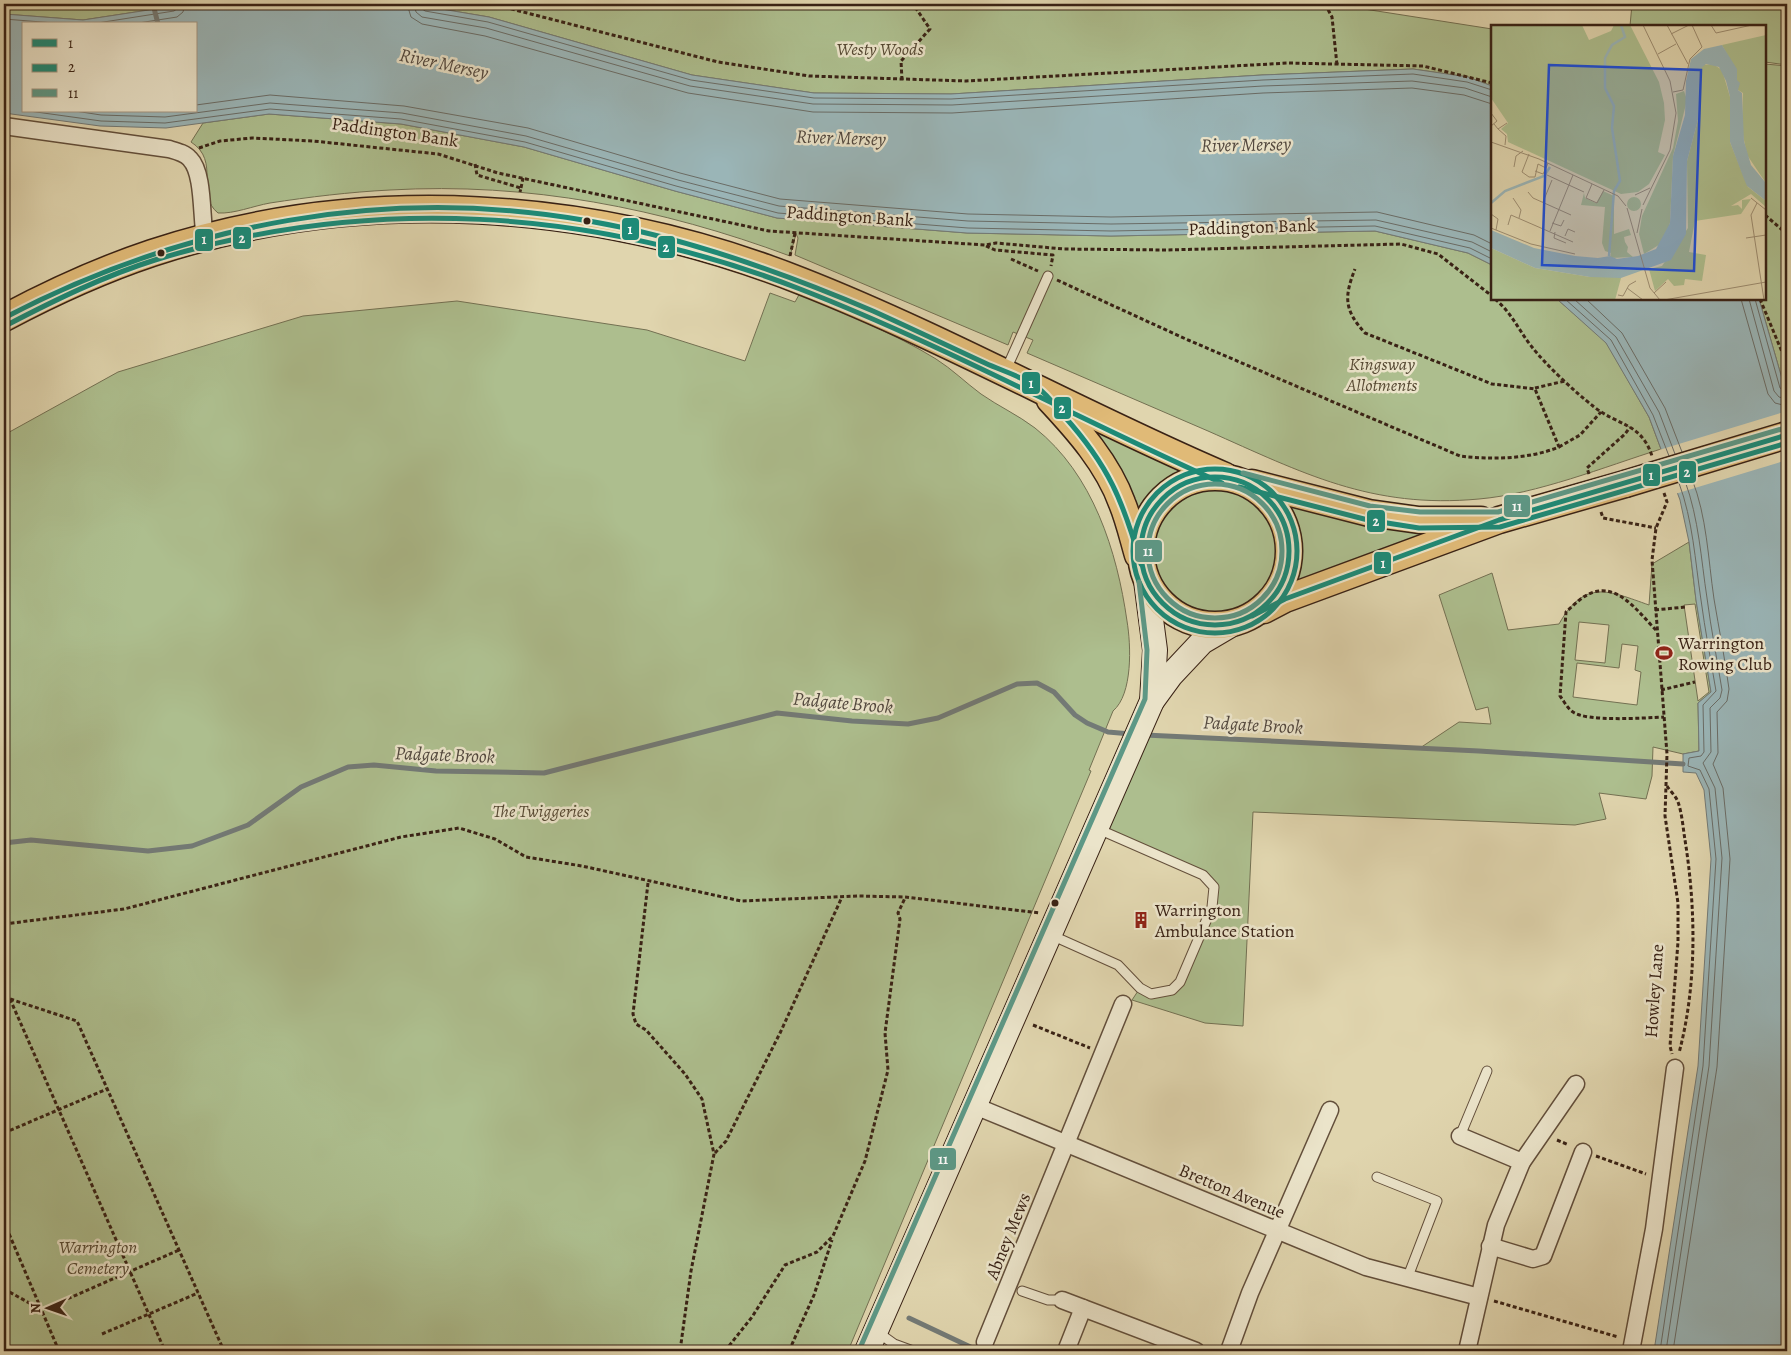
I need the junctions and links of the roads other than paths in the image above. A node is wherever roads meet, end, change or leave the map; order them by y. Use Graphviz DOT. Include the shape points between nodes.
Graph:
graph roads {
  1 [pos="4,126"];
  2 [pos="205,238"];
  3 [pos="1048,276"];
  4 [pos="4,318"];
  5 [pos="1005,372"];
  6 [pos="1039,389"];
  7 [pos="1787,435"];
  8 [pos="1233,478"];
  9 [pos="1499,520"];
  10 [pos="1144,572"];
  11 [pos="1244,619"];
  12 [pos="1149,706"];
  13 [pos="1097,828"];
  14 [pos="1053,927"];
  15 [pos="1123,1004"];
  16 [pos="1675,1068"];
  17 [pos="1487,1071"];
  18 [pos="1576,1084"];
  19 [pos="975,1106"];
  20 [pos="1330,1110"];
  21 [pos="1460,1136"];
  22 [pos="1067,1145"];
  23 [pos="1583,1152"];
  24 [pos="1522,1162"];
  25 [pos="1377,1177"];
  26 [pos="1277,1231"];
  27 [pos="1490,1246"];
  28 [pos="1407,1279"];
  29 [pos="1022,1290"];
  30 [pos="1479,1297"];
  31 [pos="1062,1300"];
  32 [pos="1083,1308"];
  33 [pos="872,1341"];
  34 [pos="986,1342"];
  35 [pos="1632,1346"];
  36 [pos="913,1351"];
  37 [pos="1066,1351"];
  38 [pos="1196,1351"];
  39 [pos="1229,1351"];
  40 [pos="1467,1351"];
  1 -- 2 [label="street" via="169,149 190,158 199,177"];
  2 -- 4 [label="main road" via="124,264 62,289"];
  2 -- 5 [label="main road" via="300,219 395,210 449,208 587,220 726,254 800,280"];
  3 -- 5 [label="lane"];
  5 -- 6 [label="main road"];
  6 -- 8 [label="main road"];
  6 -- 10 [label="main road" via="1099,459 1122,502"];
  7 -- 9 [label="main road, bridge"];
  8 -- 9 [label="main road" via="1369,513 1419,520"];
  8 -- 10 [label="main road" via="1202,477 1180,485 1161,499 1147,518 1141,541"];
  8 -- 11 [label="main road" via="1262,493 1278,511 1287,533 1289,557 1284,580 1271,600"];
  9 -- 11 [label="main road" via="1284,599"];
  10 -- 11 [label="main road" via="1158,599 1174,613 1215,626"];
  10 -- 12 [label="street" via="1156,650"];
  11 -- 12 [label="street" via="1202,642 1171,675"];
  12 -- 13 [label="street"];
  13 -- 14 [label="street"];
  13 -- 14 [label="lane" via="1204,875 1214,887 1212,907 1180,982 1172,990 1151,994 1140,988 1118,965"];
  14 -- 19 [label="street"];
  15 -- 22 [label="street, Abney Mews"];
  16 -- 35 [label="street" via="1661,1180"];
  17 -- 21 [label="lane"];
  18 -- 24 [label="street"];
  19 -- 22 [label="street, Bretton Avenue"];
  19 -- 33 [label="street"];
  20 -- 26 [label="street"];
  21 -- 24 [label="street"];
  22 -- 26 [label="street, Bretton Avenue"];
  22 -- 34 [label="street, Abney Mews"];
  23 -- 27 [label="street" via="1543,1256 1533,1259"];
  24 -- 27 [label="street"];
  25 -- 28 [label="lane" via="1437,1201"];
  26 -- 28 [label="street, Bretton Avenue" via="1366,1267"];
  26 -- 39 [label="street"];
  27 -- 30 [label="street"];
  28 -- 30 [label="street, Bretton Avenue"];
  29 -- 31 [label="lane" via="1048,1300"];
  30 -- 40 [label="street"];
  31 -- 32 [label="street"];
  32 -- 37 [label="street"];
  32 -- 38 [label="street"];
  33 -- 36 [label="lane"];
}
